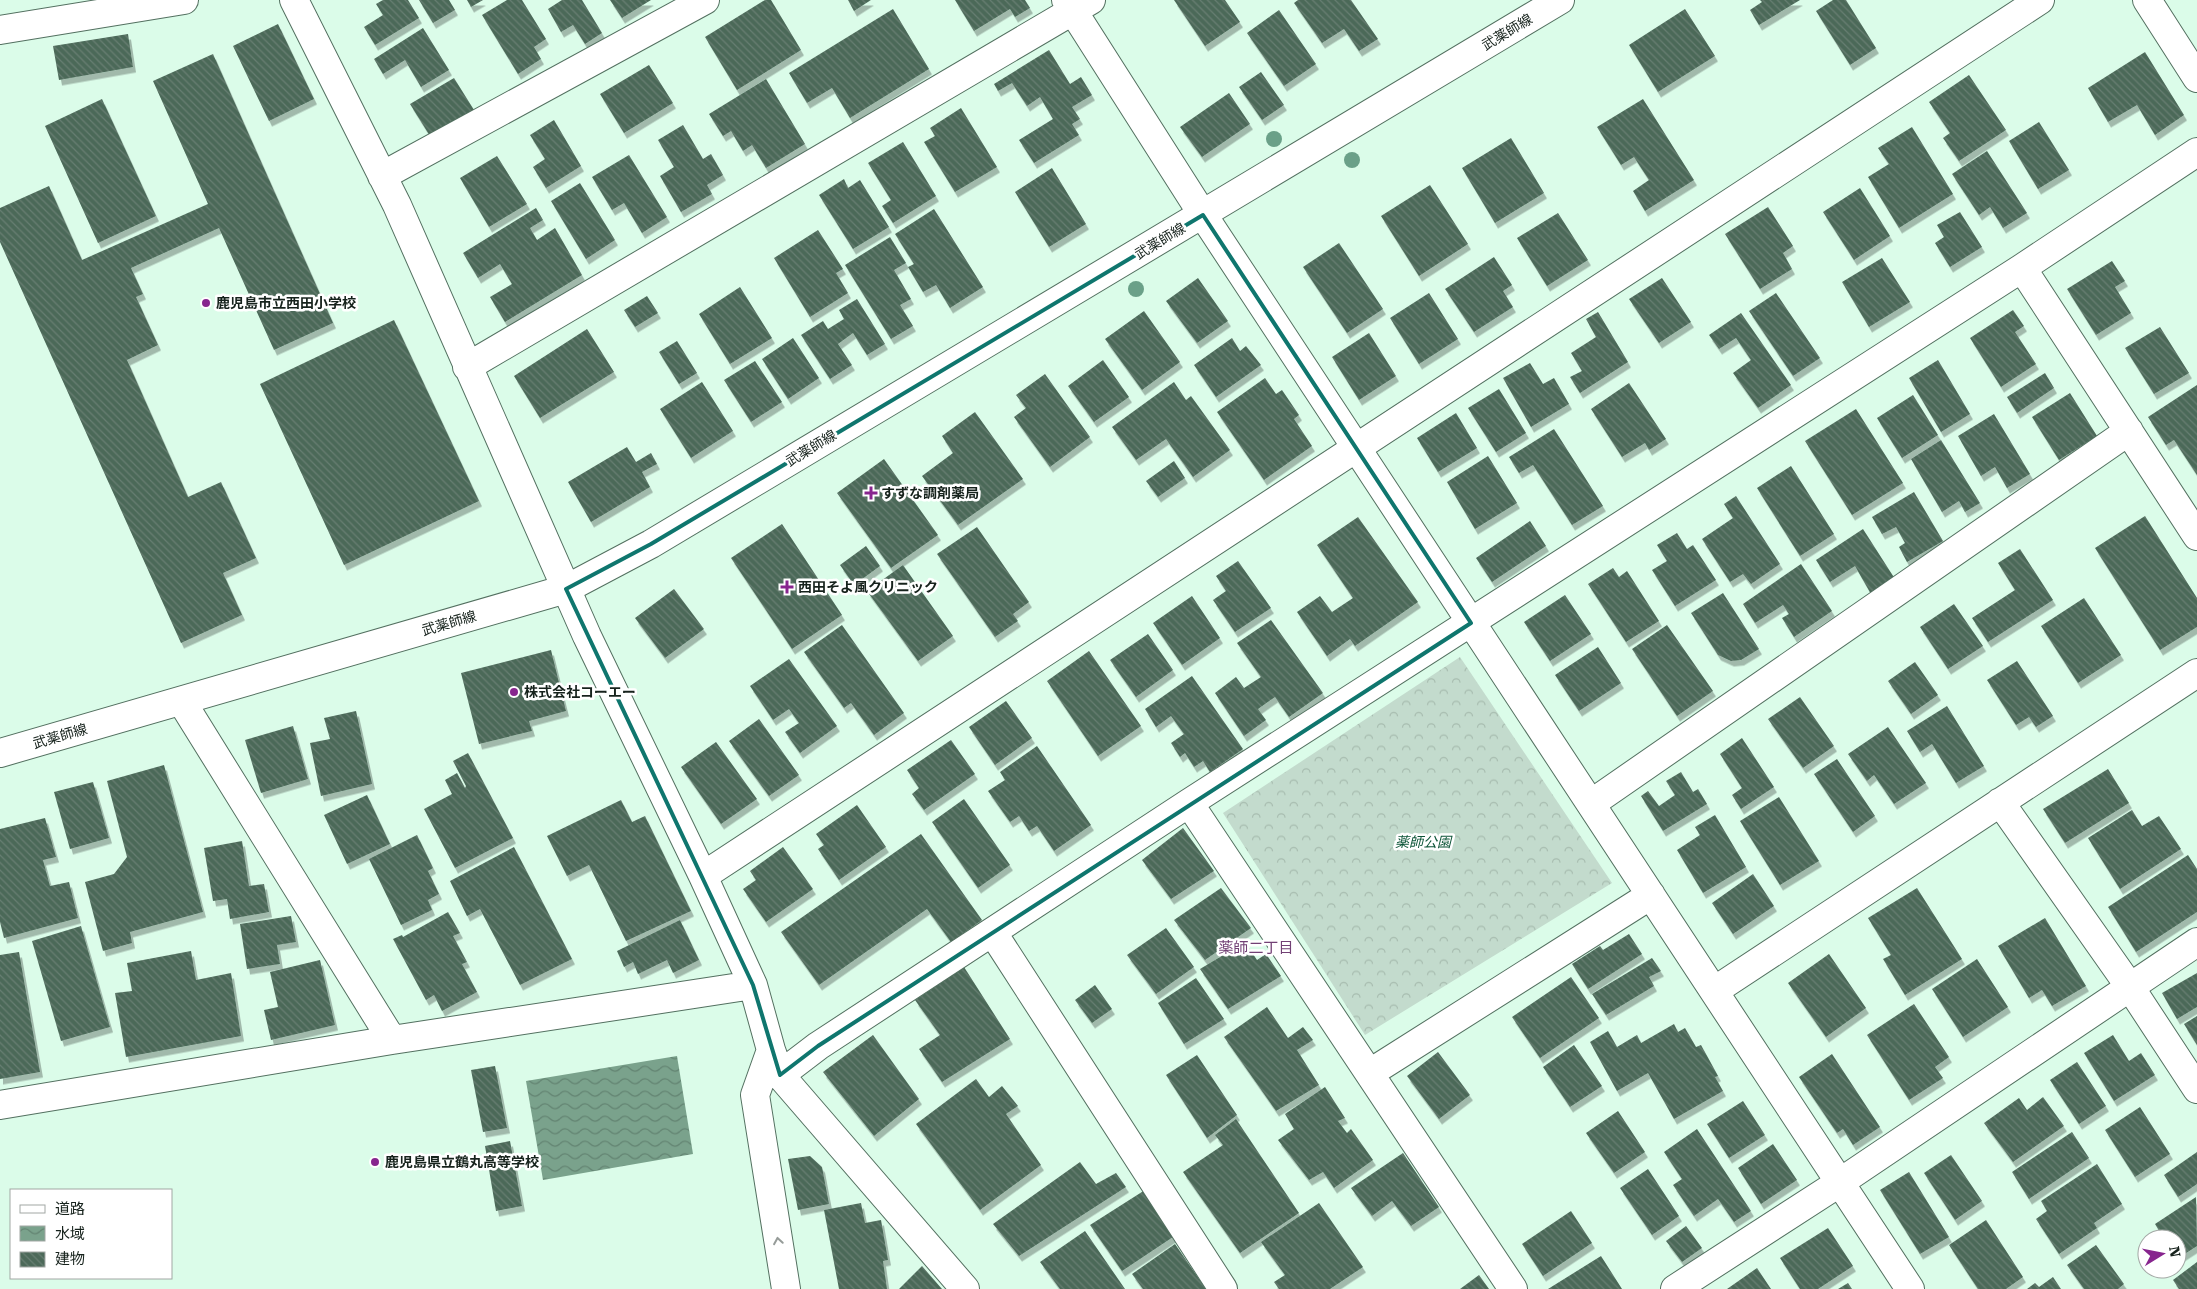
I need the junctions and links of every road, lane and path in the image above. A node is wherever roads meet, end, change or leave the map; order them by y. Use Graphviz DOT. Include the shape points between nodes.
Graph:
graph roads {
  1 [pos="184,0"];
  2 [pos="294,0"];
  3 [pos="705,0"];
  4 [pos="1560,0"];
  5 [pos="2040,0"];
  6 [pos="2147,0"];
  7 [pos="1077,4"];
  8 [pos="0,30"];
  9 [pos="2197,78"];
  10 [pos="2197,152"];
  11 [pos="382,176"];
  12 [pos="1203,215"];
  13 [pos="2022,268"];
  14 [pos="467,366"];
  15 [pos="2129,431"];
  16 [pos="1356,446"];
  17 [pos="2197,536"];
  18 [pos="566,589"];
  19 [pos="1472,623"];
  20 [pos="2197,673"];
  21 [pos="182,702"];
  22 [pos="0,753"];
  23 [pos="2000,802"];
  24 [pos="1188,803"];
  25 [pos="1592,803"];
  26 [pos="703,876"];
  27 [pos="1651,895"];
  28 [pos="993,933"];
  29 [pos="2197,942"];
  30 [pos="752,984"];
  31 [pos="2130,988"];
  32 [pos="1714,991"];
  33 [pos="392,1040"];
  34 [pos="771,1050"];
  35 [pos="1370,1073"];
  36 [pos="780,1075"];
  37 [pos="2197,1089"];
  38 [pos="0,1105"];
  39 [pos="1839,1183"];
  40 [pos="786,1289"];
  41 [pos="964,1289"];
  42 [pos="1223,1289"];
  43 [pos="1513,1289"];
  44 [pos="1675,1289"];
  45 [pos="1910,1289"];
  1 -- 8 [label="street"];
  2 -- 11 [label="street"];
  3 -- 11 [label="street"];
  4 -- 12 [label="street, 武薬師線"];
  5 -- 16 [label="street"];
  6 -- 9 [label="street"];
  7 -- 12 [label="street"];
  7 -- 14 [label="street"];
  10 -- 13 [label="street"];
  11 -- 14 [label="street"];
  12 -- 16 [label="street"];
  12 -- 18 [label="street, 武薬師線" via="652,544"];
  13 -- 15 [label="street"];
  13 -- 19 [label="street"];
  14 -- 18 [label="street"];
  15 -- 17 [label="street"];
  15 -- 25 [label="street"];
  16 -- 19 [label="street"];
  16 -- 26 [label="street"];
  18 -- 21 [label="street, 武薬師線"];
  18 -- 26 [label="street"];
  19 -- 24 [label="street"];
  19 -- 25 [label="street"];
  20 -- 23 [label="street"];
  21 -- 22 [label="street, 武薬師線"];
  21 -- 33 [label="street"];
  23 -- 31 [label="street"];
  23 -- 32 [label="street"];
  24 -- 28 [label="street"];
  24 -- 35 [label="street"];
  25 -- 27 [label="street"];
  26 -- 30 [label="street"];
  27 -- 32 [label="street"];
  27 -- 35 [label="street"];
  28 -- 36 [label="street" via="818,1046"];
  28 -- 42 [label="street"];
  29 -- 31 [label="street"];
  30 -- 33 [label="street"];
  30 -- 34 [label="street"];
  31 -- 37 [label="street"];
  31 -- 39 [label="street"];
  32 -- 39 [label="street"];
  33 -- 38 [label="street"];
  34 -- 36 [label="street"];
  40 -- 34 [label="street, one-way" via="754,1095"];
  35 -- 43 [label="street"];
  36 -- 41 [label="street"];
  39 -- 44 [label="street"];
  39 -- 45 [label="street"];
}
